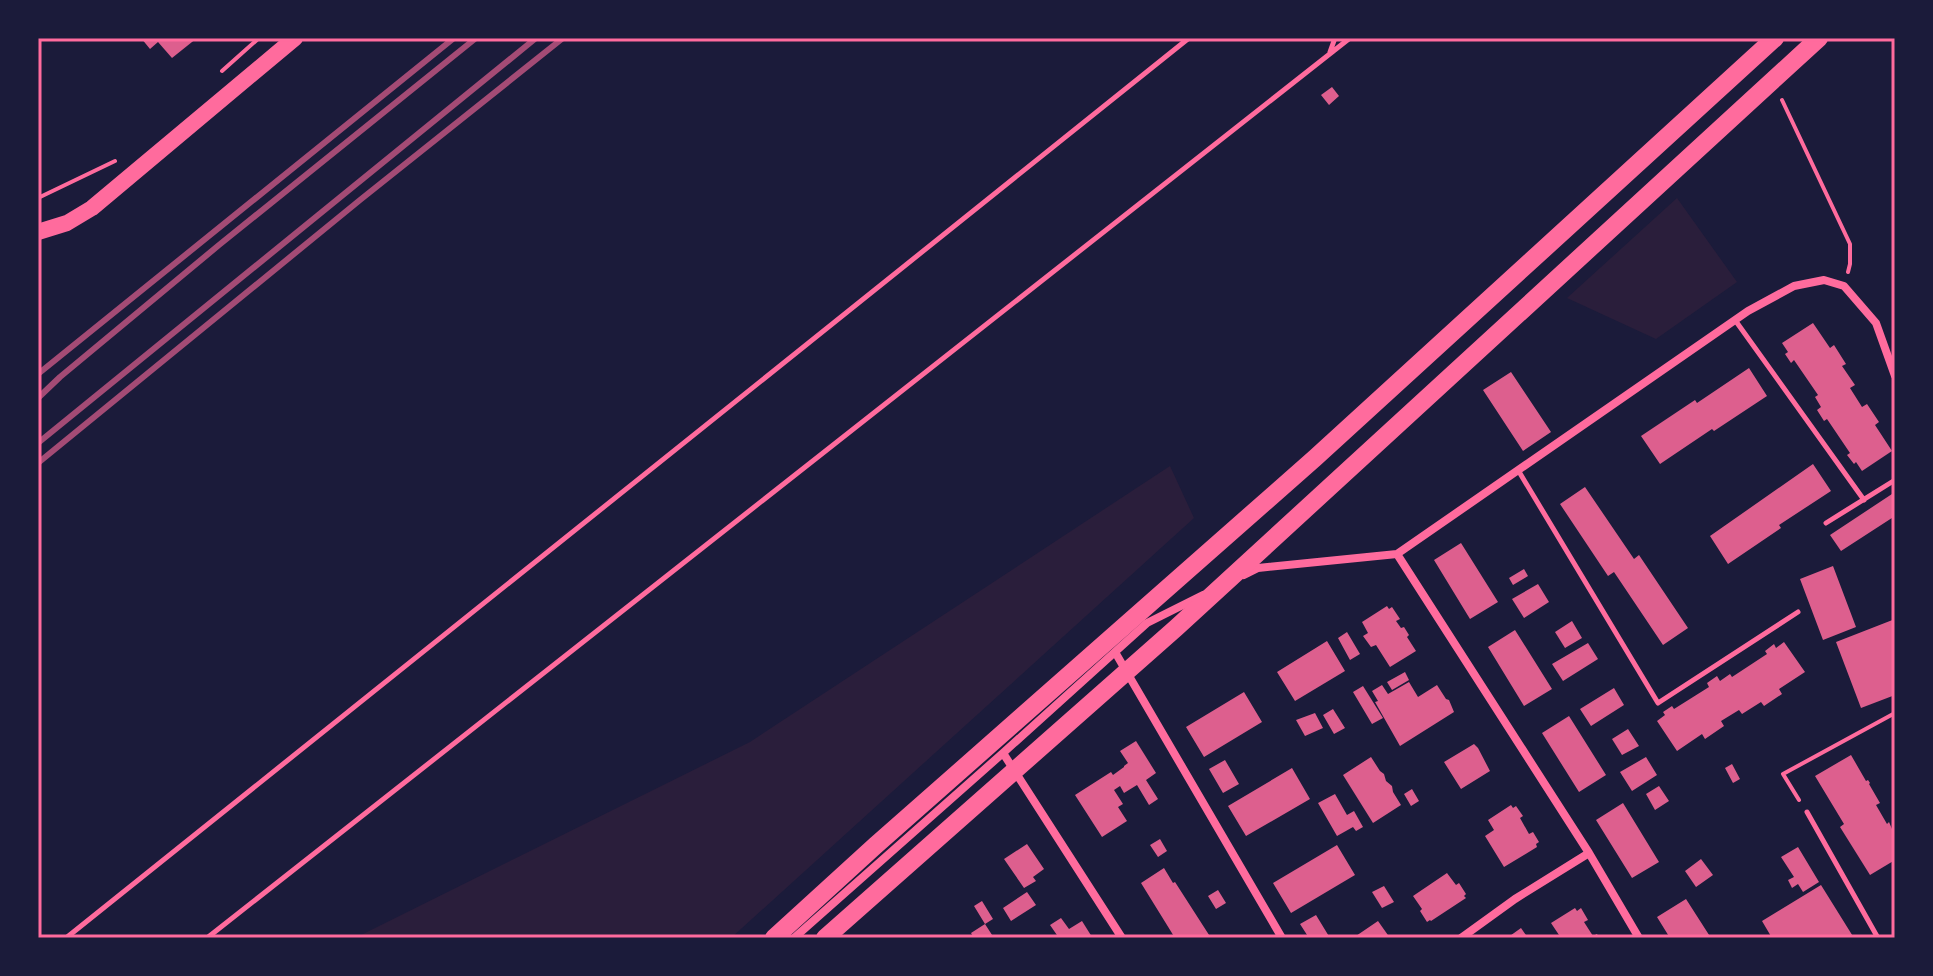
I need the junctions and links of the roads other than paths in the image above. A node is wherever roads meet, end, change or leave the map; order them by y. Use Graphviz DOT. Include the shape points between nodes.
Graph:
graph roads {
  1 [pos="295,38"];
  2 [pos="1189,38"];
  3 [pos="1335,38"];
  4 [pos="1350,38"];
  5 [pos="1775,38"];
  6 [pos="1819,38"];
  7 [pos="1330,53"];
  8 [pos="38,232"];
  9 [pos="1735,320"];
  10 [pos="1895,376"];
  11 [pos="1518,470"];
  12 [pos="1895,480"];
  13 [pos="1864,500"];
  14 [pos="1826,523"];
  15 [pos="1397,554"];
  16 [pos="1798,612"];
  17 [pos="1115,652"];
  18 [pos="1003,753"];
  19 [pos="1807,812"];
  20 [pos="1589,853"];
  21 [pos="66,938"];
  22 [pos="207,938"];
  23 [pos="774,938"];
  24 [pos="794,938"];
  25 [pos="825,938"];
  26 [pos="1122,938"];
  27 [pos="1282,938"];
  28 [pos="1461,938"];
  29 [pos="1639,938"];
  30 [pos="1878,938"];
  1 -- 8 [label="main road" via="92,208"];
  2 -- 21 [label="lane"];
  3 -- 7 [label="lane"];
  4 -- 7 [label="lane"];
  5 -- 23 [label="highway" via="1315,458"];
  6 -- 25 [label="highway" via="1188,617"];
  7 -- 22 [label="lane"];
  9 -- 10 [label="street" via="1794,286 1824,280 1844,286 1876,323"];
  9 -- 11 [label="street"];
  9 -- 13 [label="lane"];
  11 -- 15 [label="street"];
  11 -- 16 [label="lane" via="1658,703"];
  12 -- 13 [label="lane"];
  13 -- 14 [label="lane"];
  15 -- 17 [label="street" via="1258,568 1147,623"];
  15 -- 20 [label="street"];
  17 -- 18 [label="street"];
  17 -- 27 [label="street"];
  18 -- 24 [label="street"];
  18 -- 26 [label="street"];
  19 -- 30 [label="lane"];
  20 -- 28 [label="street"];
  20 -- 29 [label="street"];
}
